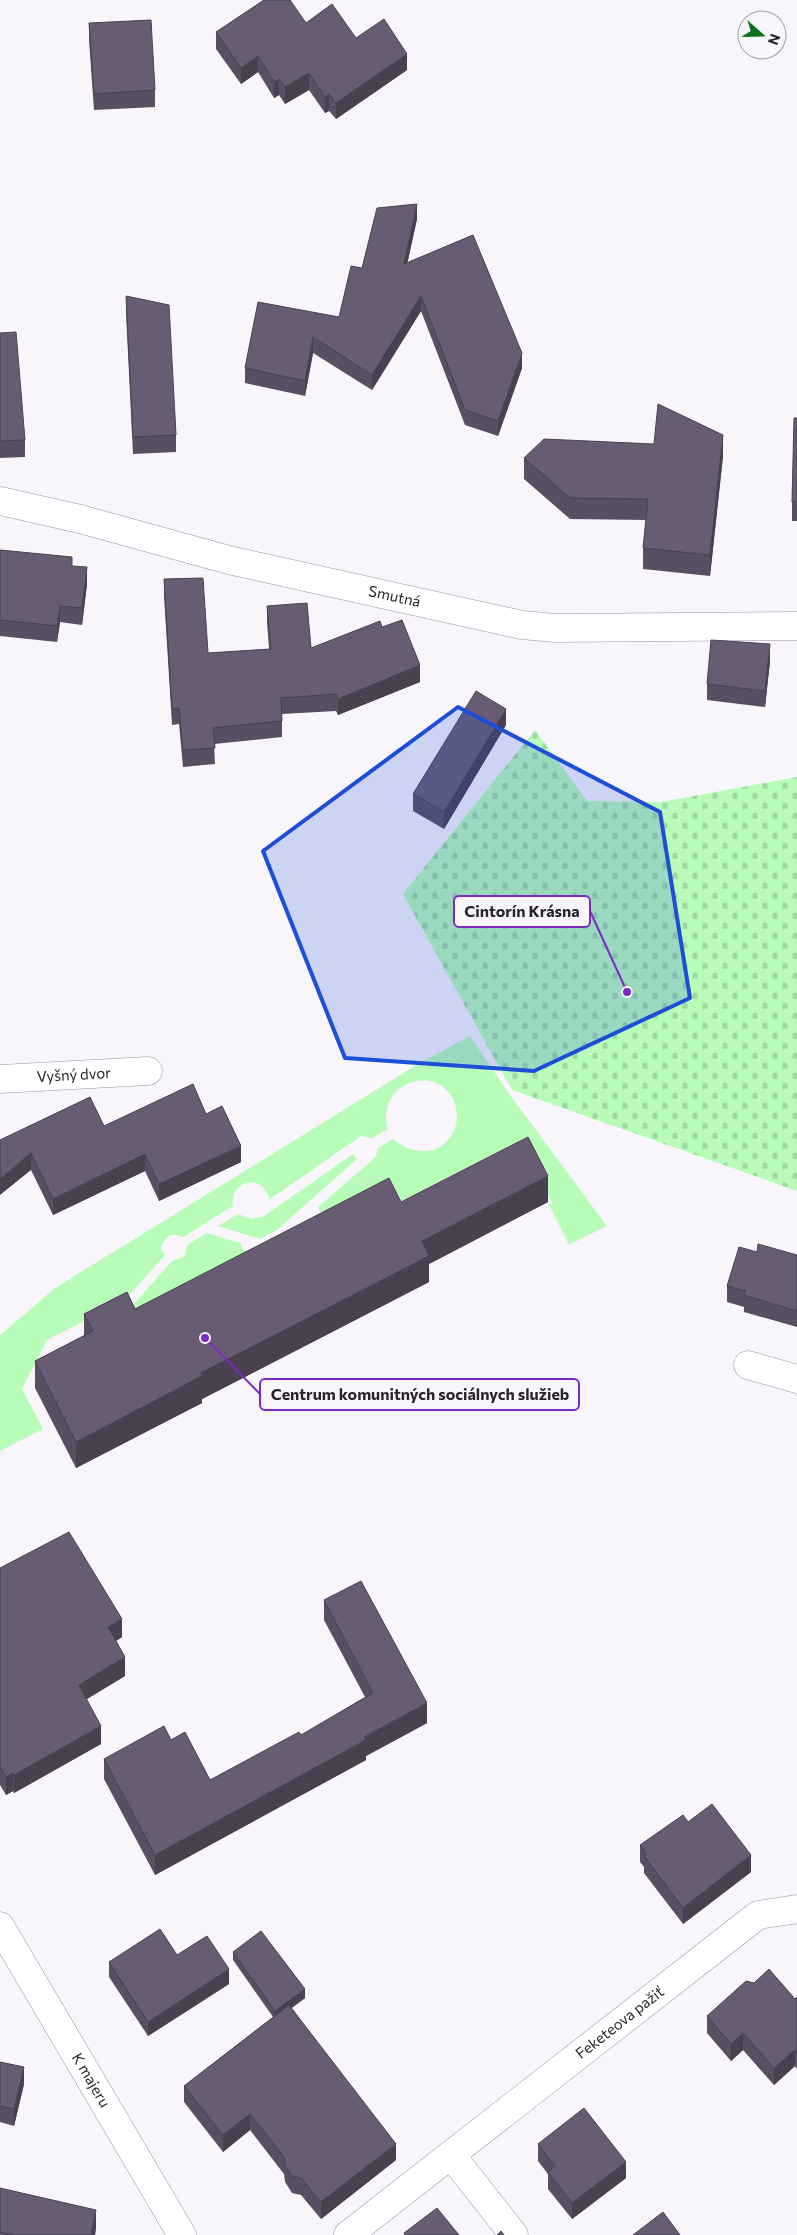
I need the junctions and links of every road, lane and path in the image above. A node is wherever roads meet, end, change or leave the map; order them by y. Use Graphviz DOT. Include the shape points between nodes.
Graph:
graph roads {
  1 [pos="0,501"];
  2 [pos="797,626"];
  3 [pos="148,1071"];
  4 [pos="0,1079"];
  5 [pos="748,1365"];
  6 [pos="797,1379"];
  7 [pos="797,1909"];
  8 [pos="0,1926"];
  9 [pos="451,2155"];
  10 [pos="182,2235"];
  11 [pos="348,2235"];
  12 [pos="514,2235"];
  1 -- 2 [label="street, Smutná" via="80,519 229,560 522,625 555,628"];
  3 -- 4 [label="street, Vyšný dvor"];
  5 -- 6 [label="street"];
  7 -- 9 [label="street, Feketeova pažiť" via="758,1914"];
  8 -- 10 [label="street, K majeru"];
  9 -- 11 [label="street, Feketeova pažiť"];
  9 -- 12 [label="street"];
}
